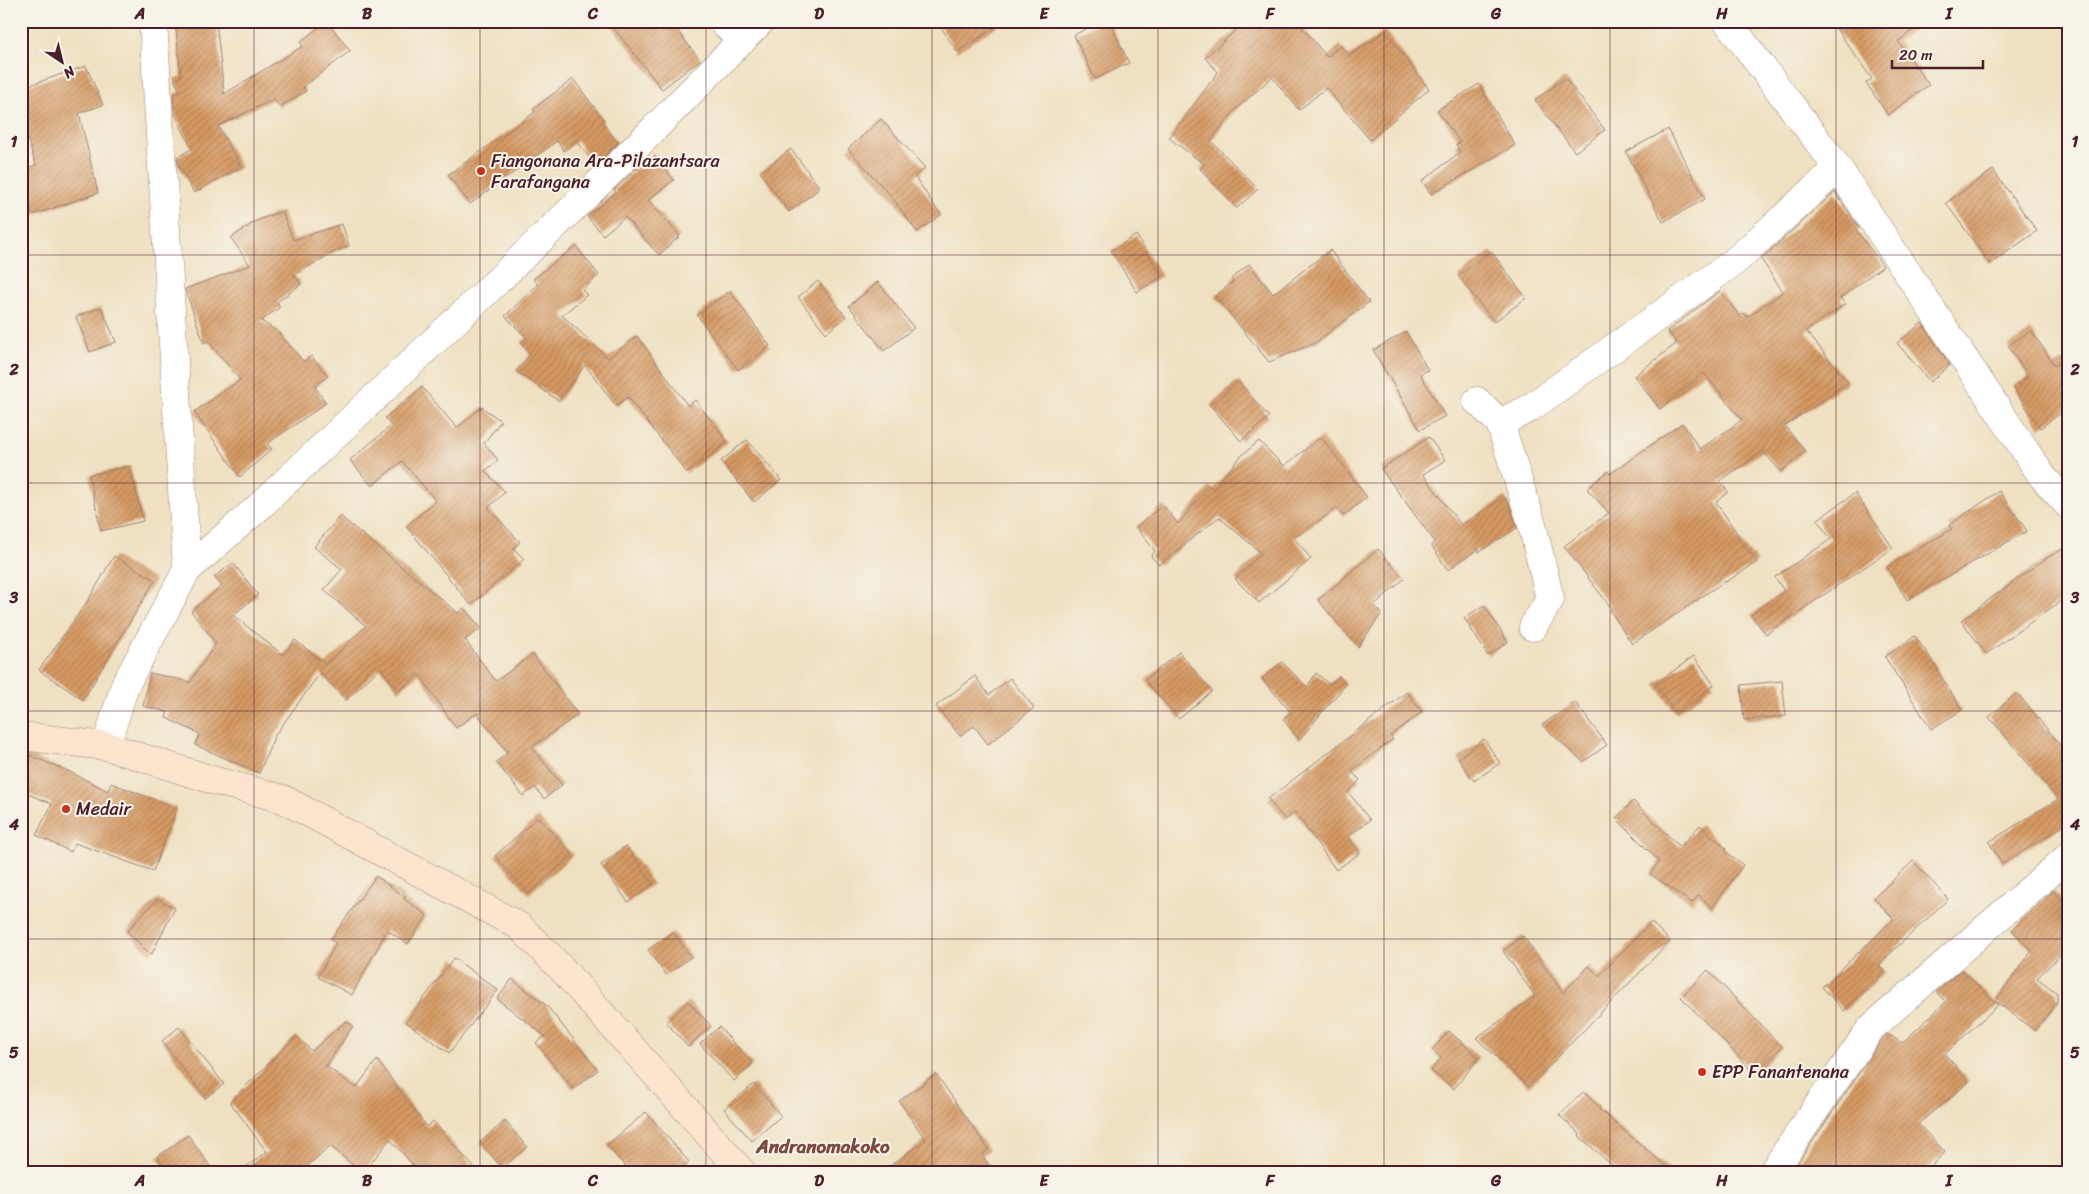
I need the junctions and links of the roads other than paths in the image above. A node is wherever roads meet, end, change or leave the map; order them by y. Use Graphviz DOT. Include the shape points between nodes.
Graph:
graph roads {
  1 [pos="153,21"];
  2 [pos="722,21"];
  3 [pos="761,21"];
  4 [pos="1727,21"];
  5 [pos="742,41"];
  6 [pos="1838,168"];
  7 [pos="1477,401"];
  8 [pos="1500,423"];
  9 [pos="2068,504"];
  10 [pos="187,570"];
  11 [pos="1533,627"];
  12 [pos="21,736"];
  13 [pos="106,746"];
  14 [pos="2068,857"];
  15 [pos="742,1173"];
  16 [pos="1772,1173"];
  1 -- 10 [label="street"];
  2 -- 5 [label="street"];
  3 -- 5 [label="street"];
  4 -- 6 [label="street"];
  5 -- 10 [label="street" via="486,292 267,500"];
  6 -- 8 [label="street" via="1734,262 1530,408"];
  6 -- 9 [label="street" via="2042,476"];
  7 -- 8 [label="street"];
  8 -- 11 [label="street" via="1532,524 1550,599"];
  10 -- 13 [label="street" via="124,685"];
  12 -- 13 [label="street"];
  13 -- 15 [label="street" via="216,781 283,798 519,926 562,969"];
  14 -- 16 [label="street" via="1871,1028"];
}
